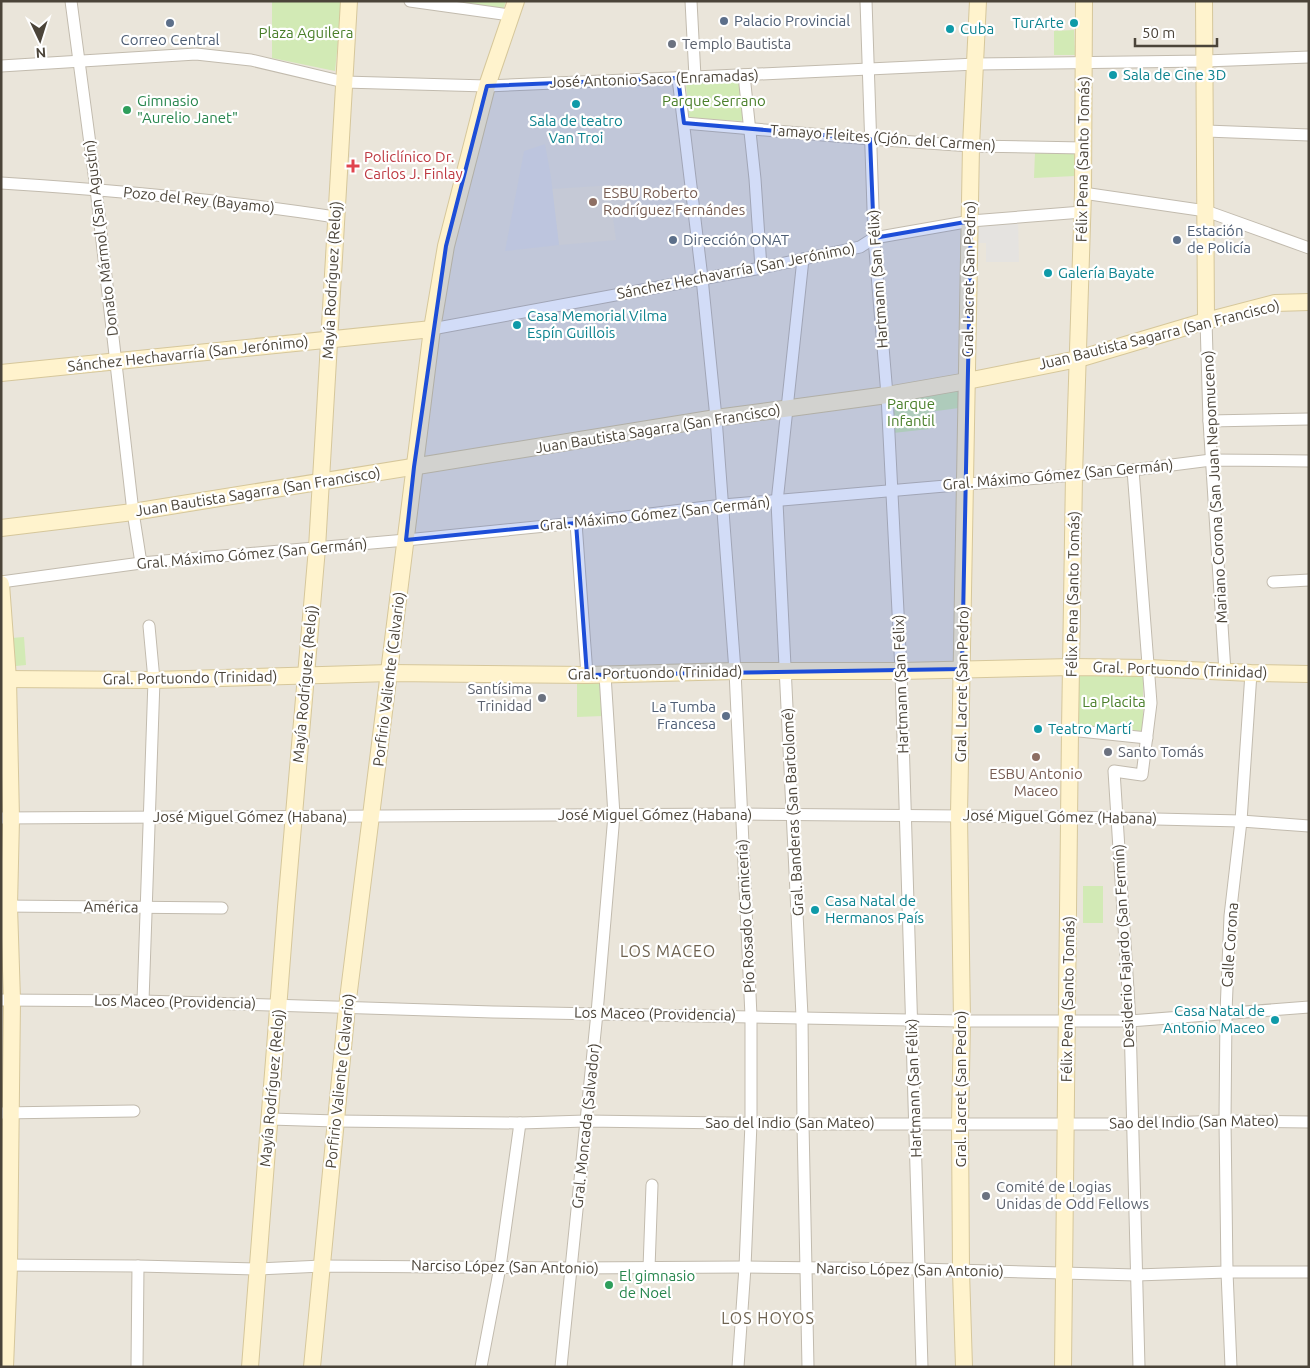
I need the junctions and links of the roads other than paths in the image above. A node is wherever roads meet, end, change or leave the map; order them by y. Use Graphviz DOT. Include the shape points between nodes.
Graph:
graph roads {
  1 [pos="71,1"];
  2 [pos="349,1"];
  3 [pos="410,1"];
  4 [pos="691,1"];
  5 [pos="866,1"];
  6 [pos="978,1"];
  7 [pos="1084,1"];
  8 [pos="1204,1"];
  9 [pos="513,8"];
  10 [pos="1309,57"];
  11 [pos="78,61"];
  12 [pos="1084,61"];
  13 [pos="1205,61"];
  14 [pos="976,64"];
  15 [pos="1,66"];
  16 [pos="868,69"];
  17 [pos="744,75"];
  18 [pos="678,78"];
  19 [pos="695,78"];
  20 [pos="344,82"];
  21 [pos="487,86"];
  22 [pos="684,122"];
  23 [pos="749,129"];
  24 [pos="1206,131"];
  25 [pos="1309,136"];
  26 [pos="870,139"];
  27 [pos="971,146"];
  28 [pos="1084,148"];
  29 [pos="1,183"];
  30 [pos="96,189"];
  31 [pos="1083,193"];
  32 [pos="1206,211"];
  33 [pos="1082,212"];
  34 [pos="335,217"];
  35 [pos="971,221"];
  36 [pos="874,238"];
  37 [pos="1309,248"];
  38 [pos="803,259"];
  39 [pos="761,268"];
  40 [pos="702,278"];
  41 [pos="1309,302"];
  42 [pos="1206,320"];
  43 [pos="432,329"];
  44 [pos="328,341"];
  45 [pos="1078,358"];
  46 [pos="115,361"];
  47 [pos="1,373"];
  48 [pos="968,381"];
  49 [pos="887,395"];
  50 [pos="786,409"];
  51 [pos="716,418"];
  52 [pos="1309,419"];
  53 [pos="1209,421"];
  54 [pos="1211,460"];
  55 [pos="1309,461"];
  56 [pos="414,468"];
  57 [pos="1134,470"];
  58 [pos="1074,475"];
  59 [pos="322,482"];
  60 [pos="966,484"];
  61 [pos="892,490"];
  62 [pos="776,502"];
  63 [pos="723,505"];
  64 [pos="133,512"];
  65 [pos="576,523"];
  66 [pos="1,528"];
  67 [pos="406,540"];
  68 [pos="317,548"];
  69 [pos="142,564"];
  70 [pos="1309,580"];
  71 [pos="1273,582"];
  72 [pos="1,583"];
  73 [pos="149,626"];
  74 [pos="1072,667"];
  75 [pos="1148,668"];
  76 [pos="962,669"];
  77 [pos="901,670"];
  78 [pos="735,671"];
  79 [pos="786,671"];
  80 [pos="1225,672"];
  81 [pos="390,673"];
  82 [pos="1251,674"];
  83 [pos="1309,674"];
  84 [pos="305,675"];
  85 [pos="605,675"];
  86 [pos="587,676"];
  87 [pos="5,679"];
  88 [pos="154,680"];
  89 [pos="1070,730"];
  90 [pos="1147,738"];
  91 [pos="740,814"];
  92 [pos="614,815"];
  93 [pos="793,815"];
  94 [pos="905,815"];
  95 [pos="959,815"];
  96 [pos="372,816"];
  97 [pos="294,817"];
  98 [pos="1071,817"];
  99 [pos="6,818"];
  100 [pos="149,818"];
  101 [pos="1116,818"];
  102 [pos="1241,822"];
  103 [pos="1309,826"];
  104 [pos="5,906"];
  105 [pos="145,908"];
  106 [pos="222,908"];
  107 [pos="7,1000"];
  108 [pos="142,1001"];
  109 [pos="279,1004"];
  110 [pos="347,1007"];
  111 [pos="1309,1007"];
  112 [pos="1226,1012"];
  113 [pos="597,1013"];
  114 [pos="751,1016"];
  115 [pos="802,1016"];
  116 [pos="911,1020"];
  117 [pos="962,1021"];
  118 [pos="1066,1021"];
  119 [pos="1130,1021"];
  120 [pos="134,1111"];
  121 [pos="6,1113"];
  122 [pos="270,1119"];
  123 [pos="586,1121"];
  124 [pos="1225,1121"];
  125 [pos="336,1122"];
  126 [pos="520,1122"];
  127 [pos="1309,1122"];
  128 [pos="751,1123"];
  129 [pos="915,1123"];
  130 [pos="960,1123"];
  131 [pos="1067,1123"];
  132 [pos="803,1124"];
  133 [pos="1132,1124"];
  134 [pos="652,1185"];
  135 [pos="5,1266"];
  136 [pos="138,1266"];
  137 [pos="322,1266"];
  138 [pos="500,1267"];
  139 [pos="745,1267"];
  140 [pos="572,1268"];
  141 [pos="649,1268"];
  142 [pos="258,1269"];
  143 [pos="807,1269"];
  144 [pos="919,1269"];
  145 [pos="962,1271"];
  146 [pos="1227,1272"];
  147 [pos="1309,1272"];
  148 [pos="1064,1273"];
  149 [pos="1136,1275"];
  150 [pos="5,1367"];
  151 [pos="137,1367"];
  152 [pos="250,1367"];
  153 [pos="312,1367"];
  154 [pos="481,1367"];
  155 [pos="561,1367"];
  156 [pos="738,1367"];
  157 [pos="808,1367"];
  158 [pos="922,1367"];
  159 [pos="964,1367"];
  160 [pos="1063,1367"];
  161 [pos="1139,1367"];
  162 [pos="1232,1367"];
  1 -- 11 [label="street, Donato Mármol (San Agustín)"];
  2 -- 20 [label="street, Mayía Rodríguez (Reloj)"];
  3 -- 9 [label="street"];
  4 -- 19 [label="street"];
  5 -- 16 [label="street, Hartmann (San Félix)"];
  6 -- 14 [label="street, Gral. Lacret (San Pedro)"];
  7 -- 12 [label="street, Félix Pena (Santo Tomás)"];
  8 -- 13 [label="street, Mariano Corona (San Juan Nepomuceno)"];
  9 -- 21 [label="street, Porfirio Valiente (Calvario)"];
  10 -- 13 [label="street, José Antonio Saco (Enramadas)"];
  11 -- 15 [label="street, José Antonio Saco (Enramadas)"];
  11 -- 20 [label="street, José Antonio Saco (Enramadas)" via="196,54 251,60"];
  11 -- 30 [label="street, Donato Mármol (San Agustín)"];
  12 -- 13 [label="street, José Antonio Saco (Enramadas)"];
  12 -- 14 [label="street, José Antonio Saco (Enramadas)"];
  12 -- 28 [label="street, Félix Pena (Santo Tomás)"];
  13 -- 24 [label="street, Mariano Corona (San Juan Nepomuceno)"];
  14 -- 16 [label="street, José Antonio Saco (Enramadas)"];
  14 -- 27 [label="street, Gral. Lacret (San Pedro)"];
  16 -- 17 [label="street, José Antonio Saco (Enramadas)"];
  16 -- 26 [label="street, Hartmann (San Félix)"];
  17 -- 19 [label="street, José Antonio Saco (Enramadas)"];
  17 -- 23 [label="street"];
  18 -- 19 [label="street, José Antonio Saco (Enramadas)"];
  18 -- 21 [label="street, José Antonio Saco (Enramadas)"];
  18 -- 22 [label="street, Pío Rosado (Carnicería)"];
  20 -- 21 [label="street, José Antonio Saco (Enramadas)"];
  20 -- 34 [label="street, Mayía Rodríguez (Reloj)"];
  21 -- 43 [label="street, Porfirio Valiente (Calvario)" via="446,246"];
  22 -- 23 [label="street, Tamayo Fleites (Cjón. del Carmen)"];
  22 -- 40 [label="street, Pío Rosado (Carnicería)"];
  23 -- 26 [label="street, Tamayo Fleites (Cjón. del Carmen)"];
  23 -- 39 [label="street"];
  24 -- 25 [label="street"];
  24 -- 32 [label="street, Mariano Corona (San Juan Nepomuceno)"];
  26 -- 27 [label="street, Tamayo Fleites (Cjón. del Carmen)"];
  26 -- 36 [label="street, Hartmann (San Félix)"];
  27 -- 28 [label="street, Tamayo Fleites (Cjón. del Carmen)"];
  27 -- 35 [label="street, Gral. Lacret (San Pedro)"];
  28 -- 31 [label="street, Félix Pena (Santo Tomás)"];
  29 -- 30 [label="street, Pozo del Rey (Bayamo)"];
  30 -- 34 [label="street, Pozo del Rey (Bayamo)"];
  30 -- 46 [label="street, Donato Mármol (San Agustín)"];
  31 -- 32 [label="street"];
  31 -- 33 [label="street, Félix Pena (Santo Tomás)"];
  32 -- 37 [label="street"];
  32 -- 42 [label="street, Mariano Corona (San Juan Nepomuceno)"];
  33 -- 35 [label="street, Sánchez Hechavarría (San Jerónimo)"];
  33 -- 45 [label="street, Félix Pena (Santo Tomás)"];
  34 -- 44 [label="street, Mayía Rodríguez (Reloj)"];
  35 -- 36 [label="street, Sánchez Hechavarría (San Jerónimo)"];
  35 -- 48 [label="street, Gral. Lacret (San Pedro)"];
  36 -- 38 [label="street, Sánchez Hechavarría (San Jerónimo)" via="860,247"];
  36 -- 49 [label="street, Hartmann (San Félix)"];
  38 -- 39 [label="street, Sánchez Hechavarría (San Jerónimo)"];
  38 -- 50 [label="street, Gral. Banderas (San Bartolomé)"];
  39 -- 40 [label="street, Sánchez Hechavarría (San Jerónimo)"];
  40 -- 43 [label="street, Sánchez Hechavarría (San Jerónimo)"];
  40 -- 51 [label="street, Pío Rosado (Carnicería)"];
  41 -- 42 [label="street, Juan Bautista Sagarra (San Francisco)" via="1274,303"];
  42 -- 45 [label="street, Juan Bautista Sagarra (San Francisco)"];
  42 -- 53 [label="street, Mariano Corona (San Juan Nepomuceno)"];
  43 -- 44 [label="street, Sánchez Hechavarría (San Jerónimo)"];
  43 -- 56 [label="street, Porfirio Valiente (Calvario)"];
  44 -- 46 [label="street, Sánchez Hechavarría (San Jerónimo)"];
  44 -- 59 [label="street, Mayía Rodríguez (Reloj)"];
  45 -- 48 [label="street, Juan Bautista Sagarra (San Francisco)"];
  45 -- 58 [label="street, Félix Pena (Santo Tomás)"];
  46 -- 47 [label="street, Sánchez Hechavarría (San Jerónimo)"];
  46 -- 64 [label="street, Donato Mármol (San Agustín)"];
  48 -- 49 [label="street, Juan Bautista Sagarra (San Francisco)"];
  48 -- 60 [label="street, Gral. Lacret (San Pedro)"];
  49 -- 50 [label="street, Juan Bautista Sagarra (San Francisco)"];
  49 -- 61 [label="street, Hartmann (San Félix)"];
  50 -- 51 [label="street, Juan Bautista Sagarra (San Francisco)"];
  50 -- 62 [label="street, Gral. Banderas (San Bartolomé)"];
  51 -- 56 [label="street, Juan Bautista Sagarra (San Francisco)"];
  51 -- 63 [label="street, Pío Rosado (Carnicería)"];
  52 -- 53 [label="street"];
  53 -- 54 [label="street, Mariano Corona (San Juan Nepomuceno)"];
  54 -- 55 [label="street, Gral. Máximo Gómez (San Germán)"];
  54 -- 57 [label="street, Gral. Máximo Gómez (San Germán)"];
  54 -- 80 [label="street, Mariano Corona (San Juan Nepomuceno)"];
  56 -- 59 [label="street, Juan Bautista Sagarra (San Francisco)"];
  56 -- 67 [label="street, Porfirio Valiente (Calvario)"];
  57 -- 58 [label="street, Gral. Máximo Gómez (San Germán)"];
  57 -- 75 [label="street, Desiderio Fajardo (San Fermín)"];
  58 -- 60 [label="street, Gral. Máximo Gómez (San Germán)"];
  58 -- 74 [label="street, Félix Pena (Santo Tomás)"];
  59 -- 64 [label="street, Juan Bautista Sagarra (San Francisco)"];
  59 -- 68 [label="street, Mayía Rodríguez (Reloj)"];
  60 -- 61 [label="street, Gral. Máximo Gómez (San Germán)"];
  60 -- 76 [label="street, Gral. Lacret (San Pedro)"];
  61 -- 62 [label="street, Gral. Máximo Gómez (San Germán)"];
  61 -- 77 [label="street, Hartmann (San Félix)"];
  62 -- 63 [label="street, Gral. Máximo Gómez (San Germán)"];
  62 -- 79 [label="street, Gral. Banderas (San Bartolomé)"];
  63 -- 65 [label="street, Gral. Máximo Gómez (San Germán)"];
  63 -- 78 [label="street, Pío Rosado (Carnicería)"];
  64 -- 66 [label="street, Juan Bautista Sagarra (San Francisco)"];
  64 -- 69 [label="street, Donato Mármol (San Agustín)"];
  65 -- 67 [label="street, Gral. Máximo Gómez (San Germán)"];
  65 -- 86 [label="street"];
  67 -- 68 [label="street, Gral. Máximo Gómez (San Germán)"];
  67 -- 81 [label="street, Porfirio Valiente (Calvario)"];
  68 -- 69 [label="street, Gral. Máximo Gómez (San Germán)"];
  68 -- 84 [label="street, Mayía Rodríguez (Reloj)"];
  69 -- 72 [label="street, Gral. Máximo Gómez (San Germán)"];
  70 -- 71 [label="street"];
  72 -- 87 [label="street"];
  73 -- 88 [label="street"];
  74 -- 75 [label="street, Gral. Portuondo (Trinidad)"];
  74 -- 76 [label="street, Gral. Portuondo (Trinidad)"];
  74 -- 89 [label="street, Félix Pena (Santo Tomás)"];
  75 -- 80 [label="street, Gral. Portuondo (Trinidad)"];
  75 -- 90 [label="street, Desiderio Fajardo (San Fermín)" via="1151,703"];
  76 -- 77 [label="street, Gral. Portuondo (Trinidad)"];
  76 -- 95 [label="street, Gral. Lacret (San Pedro)"];
  77 -- 79 [label="street, Gral. Portuondo (Trinidad)"];
  77 -- 94 [label="street, Hartmann (San Félix)"];
  78 -- 79 [label="street, Gral. Portuondo (Trinidad)"];
  78 -- 85 [label="street, Gral. Portuondo (Trinidad)"];
  78 -- 91 [label="street, Pío Rosado (Carnicería)"];
  79 -- 93 [label="street, Gral. Banderas (San Bartolomé)"];
  80 -- 82 [label="street, Gral. Portuondo (Trinidad)"];
  81 -- 84 [label="street, Gral. Portuondo (Trinidad)"];
  81 -- 86 [label="street, Gral. Portuondo (Trinidad)"];
  81 -- 96 [label="street, Porfirio Valiente (Calvario)"];
  82 -- 83 [label="street, Gral. Portuondo (Trinidad)"];
  82 -- 102 [label="street, Calle Corona"];
  84 -- 88 [label="street, Gral. Portuondo (Trinidad)"];
  84 -- 97 [label="street, Mayía Rodríguez (Reloj)"];
  85 -- 86 [label="street, Gral. Portuondo (Trinidad)"];
  85 -- 92 [label="street, Gral. Moncada (Salvador)"];
  87 -- 88 [label="street, Gral. Portuondo (Trinidad)"];
  87 -- 99 [label="street"];
  88 -- 100 [label="street"];
  89 -- 90 [label="street"];
  89 -- 98 [label="street, Félix Pena (Santo Tomás)"];
  90 -- 101 [label="street, Desiderio Fajardo (San Fermín)" via="1142,775 1114,771"];
  91 -- 92 [label="street, José Miguel Gómez (Habana)"];
  91 -- 93 [label="street, José Miguel Gómez (Habana)"];
  91 -- 114 [label="street, Pío Rosado (Carnicería)"];
  92 -- 96 [label="street, José Miguel Gómez (Habana)"];
  92 -- 113 [label="street, Gral. Moncada (Salvador)"];
  93 -- 94 [label="street, José Miguel Gómez (Habana)"];
  93 -- 115 [label="street, Gral. Banderas (San Bartolomé)"];
  94 -- 95 [label="street, José Miguel Gómez (Habana)"];
  94 -- 116 [label="street, Hartmann (San Félix)"];
  95 -- 98 [label="street, José Miguel Gómez (Habana)"];
  95 -- 117 [label="street, Gral. Lacret (San Pedro)"];
  96 -- 97 [label="street, José Miguel Gómez (Habana)"];
  96 -- 110 [label="street, Porfirio Valiente (Calvario)"];
  97 -- 100 [label="street, José Miguel Gómez (Habana)"];
  97 -- 109 [label="street, Mayía Rodríguez (Reloj)"];
  98 -- 101 [label="street, José Miguel Gómez (Habana)"];
  98 -- 118 [label="street, Félix Pena (Santo Tomás)"];
  99 -- 100 [label="street, José Miguel Gómez (Habana)"];
  99 -- 104 [label="street"];
  100 -- 105 [label="street"];
  101 -- 102 [label="street, José Miguel Gómez (Habana)"];
  101 -- 119 [label="street, Desiderio Fajardo (San Fermín)"];
  102 -- 103 [label="street, José Miguel Gómez (Habana)"];
  102 -- 112 [label="street, Calle Corona" via="1230,916"];
  104 -- 105 [label="street, América"];
  104 -- 107 [label="street"];
  105 -- 106 [label="street, América"];
  105 -- 108 [label="street"];
  107 -- 108 [label="street, Los Maceo (Providencia)"];
  107 -- 121 [label="street"];
  108 -- 109 [label="street, Los Maceo (Providencia)"];
  109 -- 110 [label="street, Los Maceo (Providencia)"];
  109 -- 122 [label="street, Mayía Rodríguez (Reloj)"];
  110 -- 113 [label="street, Los Maceo (Providencia)"];
  110 -- 125 [label="street, Porfirio Valiente (Calvario)"];
  111 -- 112 [label="street, Los Maceo (Providencia)"];
  112 -- 119 [label="street, Los Maceo (Providencia)"];
  112 -- 124 [label="street, Calle Corona"];
  113 -- 114 [label="street, Los Maceo (Providencia)"];
  113 -- 123 [label="street, Gral. Moncada (Salvador)"];
  114 -- 115 [label="street, Los Maceo (Providencia)"];
  114 -- 128 [label="street, Pío Rosado (Carnicería)"];
  115 -- 116 [label="street, Los Maceo (Providencia)"];
  115 -- 132 [label="street, Gral. Banderas (San Bartolomé)"];
  116 -- 117 [label="street, Los Maceo (Providencia)"];
  116 -- 129 [label="street, Hartmann (San Félix)"];
  117 -- 118 [label="street, Los Maceo (Providencia)"];
  117 -- 130 [label="street, Gral. Lacret (San Pedro)"];
  118 -- 119 [label="street, Los Maceo (Providencia)"];
  118 -- 131 [label="street, Félix Pena (Santo Tomás)"];
  119 -- 133 [label="street, Desiderio Fajardo (San Fermín)"];
  120 -- 121 [label="street"];
  121 -- 135 [label="street"];
  122 -- 125 [label="street, Sao del Indio (San Mateo)"];
  122 -- 142 [label="street, Mayía Rodríguez (Reloj)"];
  123 -- 126 [label="street, Sao del Indio (San Mateo)"];
  123 -- 128 [label="street, Sao del Indio (San Mateo)"];
  123 -- 140 [label="street, Gral. Moncada (Salvador)"];
  124 -- 127 [label="street, Sao del Indio (San Mateo)"];
  124 -- 133 [label="street, Sao del Indio (San Mateo)"];
  124 -- 146 [label="street, Calle Corona"];
  125 -- 126 [label="street, Sao del Indio (San Mateo)"];
  125 -- 137 [label="street, Porfirio Valiente (Calvario)"];
  126 -- 138 [label="street"];
  128 -- 132 [label="street, Sao del Indio (San Mateo)"];
  128 -- 139 [label="street, Pío Rosado (Carnicería)"];
  129 -- 130 [label="street, Sao del Indio (San Mateo)"];
  129 -- 132 [label="street, Sao del Indio (San Mateo)"];
  129 -- 144 [label="street, Hartmann (San Félix)"];
  130 -- 131 [label="street, Sao del Indio (San Mateo)"];
  130 -- 145 [label="street, Gral. Lacret (San Pedro)"];
  131 -- 133 [label="street, Sao del Indio (San Mateo)"];
  131 -- 148 [label="street, Félix Pena (Santo Tomás)"];
  132 -- 143 [label="street, Gral. Banderas (San Bartolomé)"];
  133 -- 149 [label="street, Desiderio Fajardo (San Fermín)"];
  134 -- 141 [label="street"];
  135 -- 136 [label="street, Narciso López (San Antonio)"];
  135 -- 150 [label="street"];
  136 -- 142 [label="street, Narciso López (San Antonio)"];
  136 -- 151 [label="street"];
  137 -- 138 [label="street, Narciso López (San Antonio)"];
  137 -- 142 [label="street, Narciso López (San Antonio)"];
  137 -- 153 [label="street, Porfirio Valiente (Calvario)"];
  138 -- 140 [label="street, Narciso López (San Antonio)"];
  138 -- 154 [label="street"];
  139 -- 141 [label="street, Narciso López (San Antonio)"];
  139 -- 143 [label="street, Narciso López (San Antonio)"];
  139 -- 156 [label="street, Pío Rosado (Carnicería)"];
  140 -- 141 [label="street, Narciso López (San Antonio)"];
  140 -- 155 [label="street, Gral. Moncada (Salvador)"];
  142 -- 152 [label="street, Mayía Rodríguez (Reloj)"];
  143 -- 144 [label="street, Narciso López (San Antonio)"];
  143 -- 157 [label="street, Gral. Banderas (San Bartolomé)"];
  144 -- 145 [label="street, Narciso López (San Antonio)"];
  144 -- 158 [label="street, Hartmann (San Félix)"];
  145 -- 148 [label="street, Narciso López (San Antonio)"];
  145 -- 159 [label="street, Gral. Lacret (San Pedro)"];
  146 -- 147 [label="street, Narciso López (San Antonio)"];
  146 -- 149 [label="street, Narciso López (San Antonio)"];
  146 -- 162 [label="street, Calle Corona"];
  148 -- 149 [label="street, Narciso López (San Antonio)"];
  148 -- 160 [label="street, Félix Pena (Santo Tomás)"];
  149 -- 161 [label="street, Desiderio Fajardo (San Fermín)"];
}
